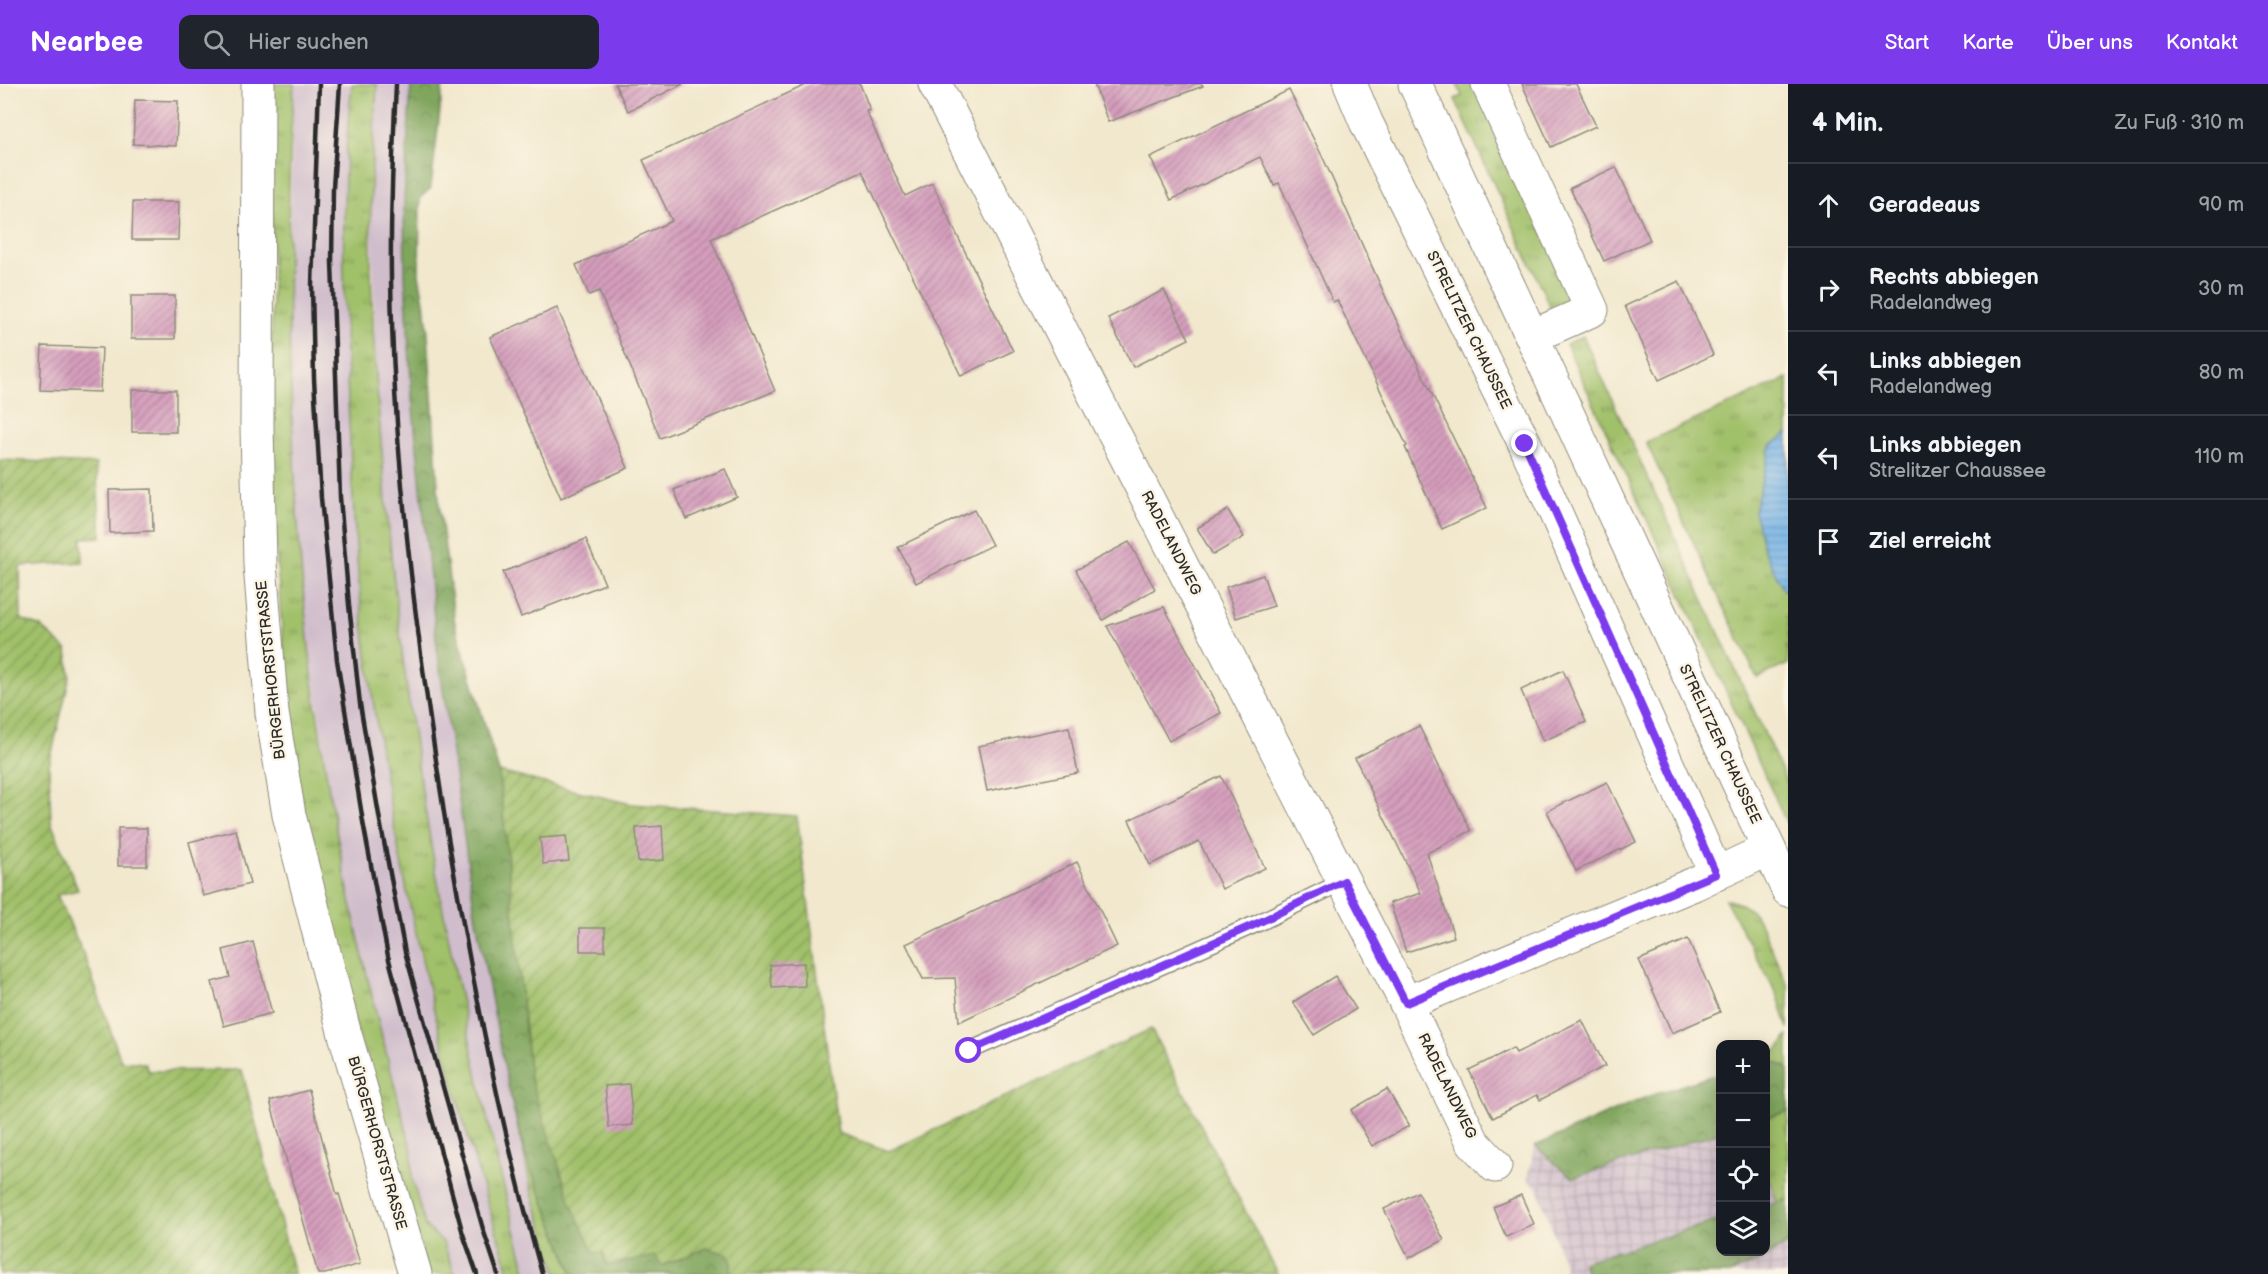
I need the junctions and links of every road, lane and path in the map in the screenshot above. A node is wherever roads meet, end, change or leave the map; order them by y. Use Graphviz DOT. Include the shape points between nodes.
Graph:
graph roads {
  1 [pos="258,84"];
  2 [pos="935,84"];
  3 [pos="1350,84"];
  4 [pos="1415,84"];
  5 [pos="1488,84"];
  6 [pos="1533,336"];
  7 [pos="1769,849"];
  8 [pos="1728,869"];
  9 [pos="1344,881"];
  10 [pos="1788,890"];
  11 [pos="1406,1003"];
  12 [pos="969,1051"];
  13 [pos="1495,1166"];
  14 [pos="415,1274"];
  1 -- 14 [label="street, BÜRGERHORSTSTRASSE" via="256,426 260,564 272,713 289,815 344,1031"];
  2 -- 9 [label="street, RADELANDWEG"];
  3 -- 8 [label="street, STRELITZER CHAUSSEE"];
  4 -- 6 [label="street, STRELITZER CHAUSSEE"];
  5 -- 6 [label="street" via="1592,310"];
  6 -- 7 [label="street, STRELITZER CHAUSSEE"];
  7 -- 8 [label="street"];
  7 -- 10 [label="street, STRELITZER CHAUSSEE"];
  8 -- 11 [label="street"];
  9 -- 11 [label="street, RADELANDWEG"];
  9 -- 12 [label="lane"];
  11 -- 13 [label="street, RADELANDWEG" via="1473,1142"];
}
